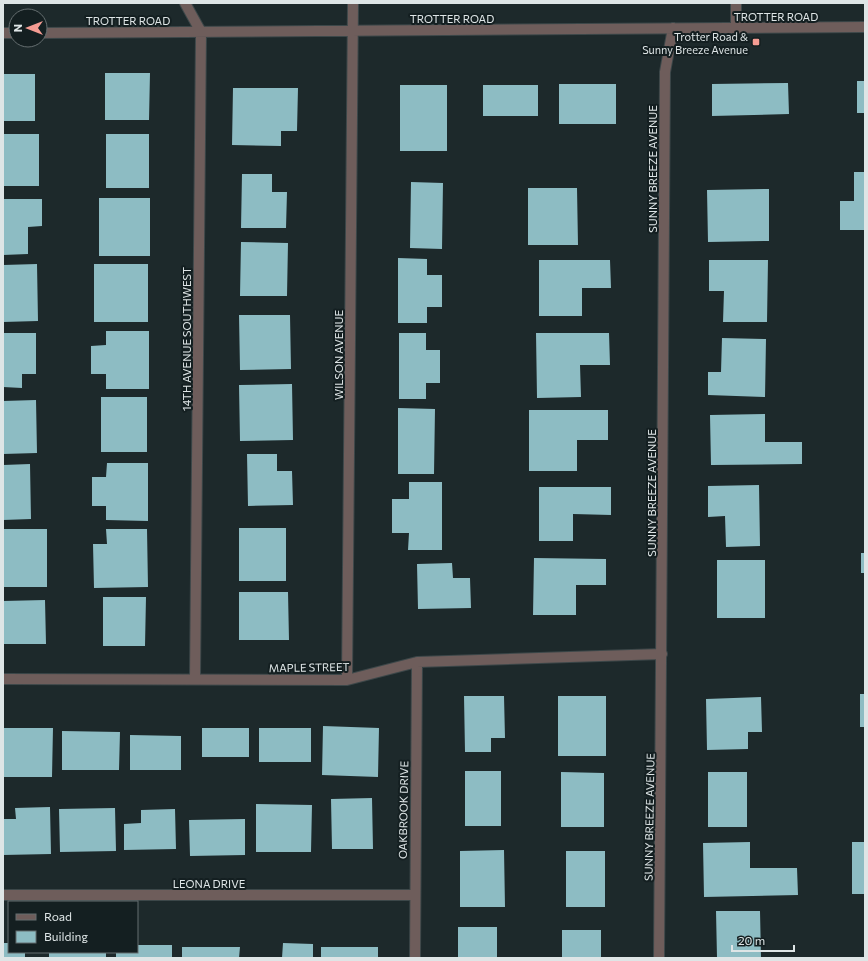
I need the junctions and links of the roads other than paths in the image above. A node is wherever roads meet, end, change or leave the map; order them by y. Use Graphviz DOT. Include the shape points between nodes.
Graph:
graph roads {
  1 [pos="185,3"];
  2 [pos="353,3"];
  3 [pos="736,3"];
  4 [pos="865,27"];
  5 [pos="673,28"];
  6 [pos="736,28"];
  7 [pos="353,31"];
  8 [pos="201,32"];
  9 [pos="48,33"];
  10 [pos="662,654"];
  11 [pos="417,662"];
  12 [pos="3,679"];
  13 [pos="196,679"];
  14 [pos="347,680"];
  15 [pos="3,895"];
  16 [pos="414,895"];
  17 [pos="415,958"];
  18 [pos="659,958"];
  1 -- 8 [label="street, 14TH AVENUE SOUTHWEST"];
  2 -- 7 [label="street, WILSON AVENUE"];
  3 -- 6 [label="street"];
  4 -- 6 [label="street, TROTTER ROAD"];
  5 -- 6 [label="street, TROTTER ROAD"];
  5 -- 7 [label="street, TROTTER ROAD"];
  5 -- 10 [label="street, SUNNY BREEZE AVENUE" via="665,72"];
  7 -- 8 [label="street, TROTTER ROAD"];
  7 -- 14 [label="street, WILSON AVENUE"];
  8 -- 9 [label="street, TROTTER ROAD"];
  8 -- 13 [label="street, 14TH AVENUE SOUTHWEST"];
  10 -- 11 [label="street, MAPLE STREET"];
  10 -- 18 [label="street, SUNNY BREEZE AVENUE"];
  11 -- 14 [label="street, MAPLE STREET"];
  11 -- 16 [label="street, OAKBROOK DRIVE"];
  12 -- 13 [label="street, MAPLE STREET"];
  13 -- 14 [label="street, MAPLE STREET"];
  15 -- 16 [label="street, LEONA DRIVE"];
  16 -- 17 [label="street, OAKBROOK DRIVE"];
}
